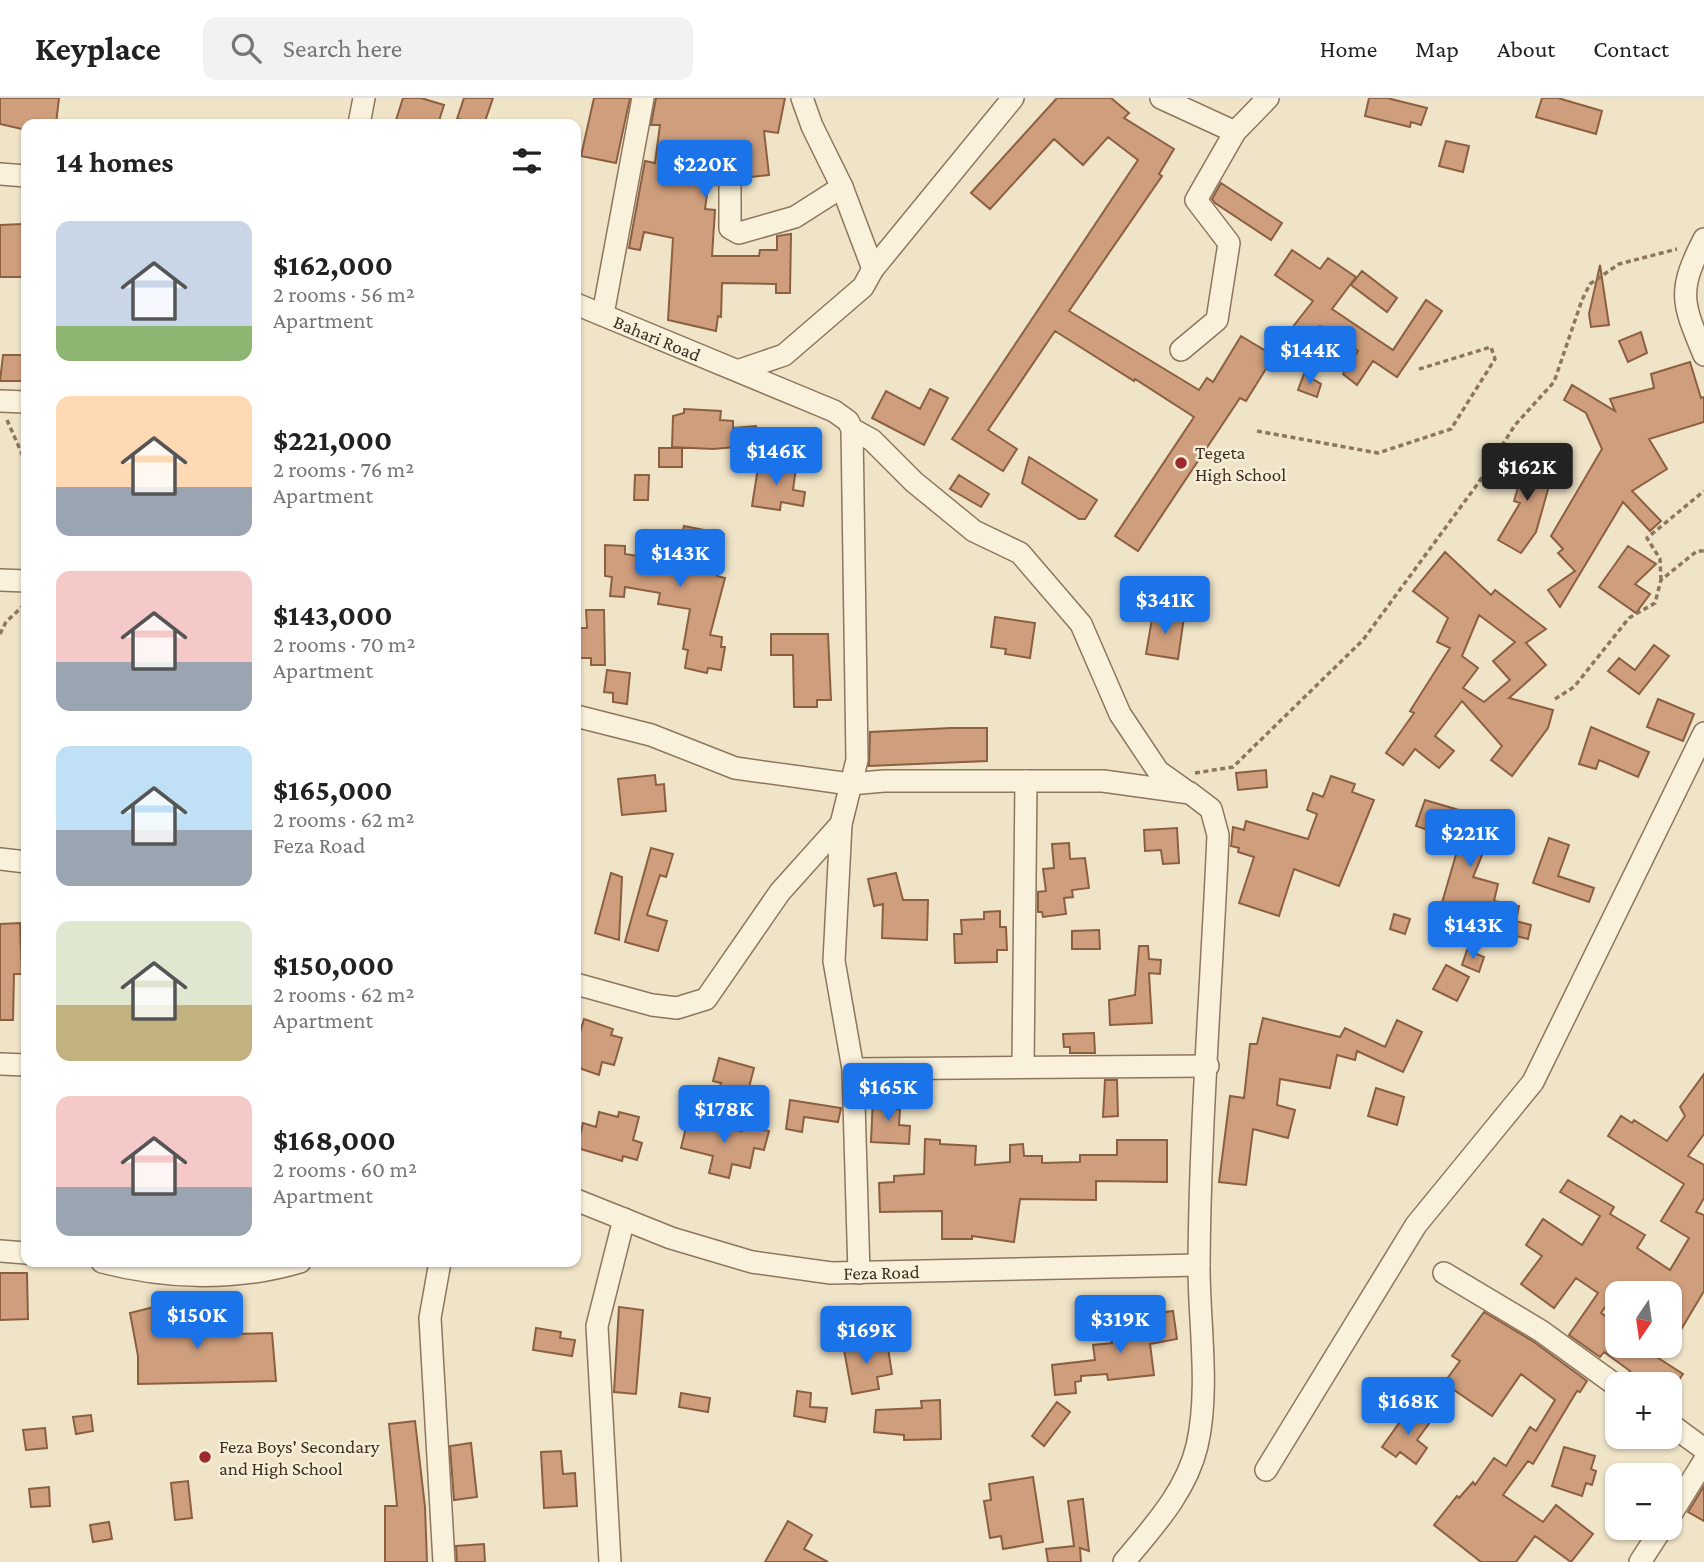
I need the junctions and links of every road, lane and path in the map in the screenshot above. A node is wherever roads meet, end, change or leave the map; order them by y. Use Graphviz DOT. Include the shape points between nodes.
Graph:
graph roads {
  1 [pos="364,98"];
  2 [pos="643,98"];
  3 [pos="802,98"];
  4 [pos="1013,98"];
  5 [pos="1161,98"];
  6 [pos="1268,98"];
  7 [pos="360,119"];
  8 [pos="1235,132"];
  9 [pos="730,153"];
  10 [pos="0,174"];
  11 [pos="21,176"];
  12 [pos="842,187"];
  13 [pos="1694,242"];
  14 [pos="873,269"];
  15 [pos="581,305"];
  16 [pos="603,314"];
  17 [pos="1181,350"];
  18 [pos="1704,355"];
  19 [pos="740,370"];
  20 [pos="1416,370"];
  21 [pos="21,404"];
  22 [pos="3,409"];
  23 [pos="852,429"];
  24 [pos="1257,431"];
  25 [pos="21,451"];
  26 [pos="1704,491"];
  27 [pos="1704,551"];
  28 [pos="0,580"];
  29 [pos="1661,580"];
  30 [pos="21,581"];
  31 [pos="21,608"];
  32 [pos="0,634"];
  33 [pos="1555,699"];
  34 [pos="581,717"];
  35 [pos="1704,733"];
  36 [pos="1026,781"];
  37 [pos="1191,783"];
  38 [pos="850,784"];
  39 [pos="842,824"];
  40 [pos="0,859"];
  41 [pos="21,861"];
  42 [pos="581,985"];
  43 [pos="0,1065"];
  44 [pos="21,1065"];
  45 [pos="1208,1066"];
  46 [pos="1023,1067"];
  47 [pos="853,1069"];
  48 [pos="581,1202"];
  49 [pos="625,1219"];
  50 [pos="0,1251"];
  51 [pos="21,1253"];
  52 [pos="1199,1265"];
  53 [pos="120,1267"];
  54 [pos="282,1267"];
  55 [pos="439,1267"];
  56 [pos="859,1273"];
  57 [pos="1444,1273"];
  58 [pos="1605,1377"];
  59 [pos="1682,1433"];
  60 [pos="1704,1449"];
  61 [pos="1704,1461"];
  62 [pos="1266,1470"];
  63 [pos="1682,1497"];
  64 [pos="1654,1540"];
  65 [pos="444,1562"];
  66 [pos="610,1562"];
  67 [pos="1124,1562"];
  68 [pos="1640,1562"];
  1 -- 7 [label="street"];
  2 -- 16 [label="street"];
  3 -- 12 [label="street"];
  4 -- 14 [label="street"];
  5 -- 8 [label="street"];
  6 -- 8 [label="street"];
  8 -- 17 [label="street" via="1196,200 1229,243 1217,320"];
  9 -- 12 [label="street" via="730,228 739,233 795,217"];
  10 -- 11 [label="street"];
  12 -- 14 [label="street"];
  13 -- 18 [label="street" via="1684,306"];
  13 -- 37 [label="path" via="1619,264 1590,284 1554,382 1515,425 1479,482 1363,640 1233,767"];
  14 -- 19 [label="street" via="863,287 784,355"];
  15 -- 16 [label="street, Bahari Road"];
  16 -- 19 [label="street, Bahari Road"];
  19 -- 23 [label="street, Bahari Road" via="842,415"];
  20 -- 24 [label="path" via="1491,347 1494,359 1451,429 1378,453"];
  21 -- 22 [label="street"];
  22 -- 25 [label="path"];
  23 -- 37 [label="street, Bahari Road" via="872,440 974,531 1020,553 1081,624 1120,714 1158,771"];
  23 -- 38 [label="street" via="857,760"];
  26 -- 29 [label="path" via="1647,538 1660,559"];
  27 -- 29 [label="path" via="1697,551"];
  28 -- 30 [label="street"];
  29 -- 33 [label="path" via="1655,603 1629,618 1574,687"];
  31 -- 32 [label="path"];
  34 -- 38 [label="street" via="651,735 735,768"];
  35 -- 62 [label="street" via="1533,1082 1416,1225"];
  36 -- 37 [label="street"];
  36 -- 38 [label="street"];
  36 -- 46 [label="street"];
  37 -- 45 [label="street, Bahari Road" via="1211,809 1219,835"];
  38 -- 39 [label="street"];
  39 -- 42 [label="street" via="780,892 706,999 677,1008"];
  39 -- 47 [label="street" via="834,961"];
  40 -- 41 [label="street"];
  43 -- 44 [label="street"];
  45 -- 46 [label="street"];
  45 -- 52 [label="street, Bahari Road"];
  46 -- 47 [label="street"];
  47 -- 56 [label="street"];
  48 -- 49 [label="street, Feza Road"];
  49 -- 56 [label="street, Feza Road" via="752,1262"];
  49 -- 66 [label="street" via="597,1326"];
  50 -- 51 [label="street"];
  52 -- 56 [label="street, Feza Road"];
  52 -- 67 [label="street, Bahari Road" via="1202,1395 1197,1444 1188,1474 1172,1502"];
  53 -- 54 [label="street" via="205,1276"];
  55 -- 65 [label="street" via="430,1318"];
  57 -- 58 [label="street" via="1541,1331"];
  59 -- 60 [label="street"];
  61 -- 63 [label="street"];
  64 -- 68 [label="street"];
}
